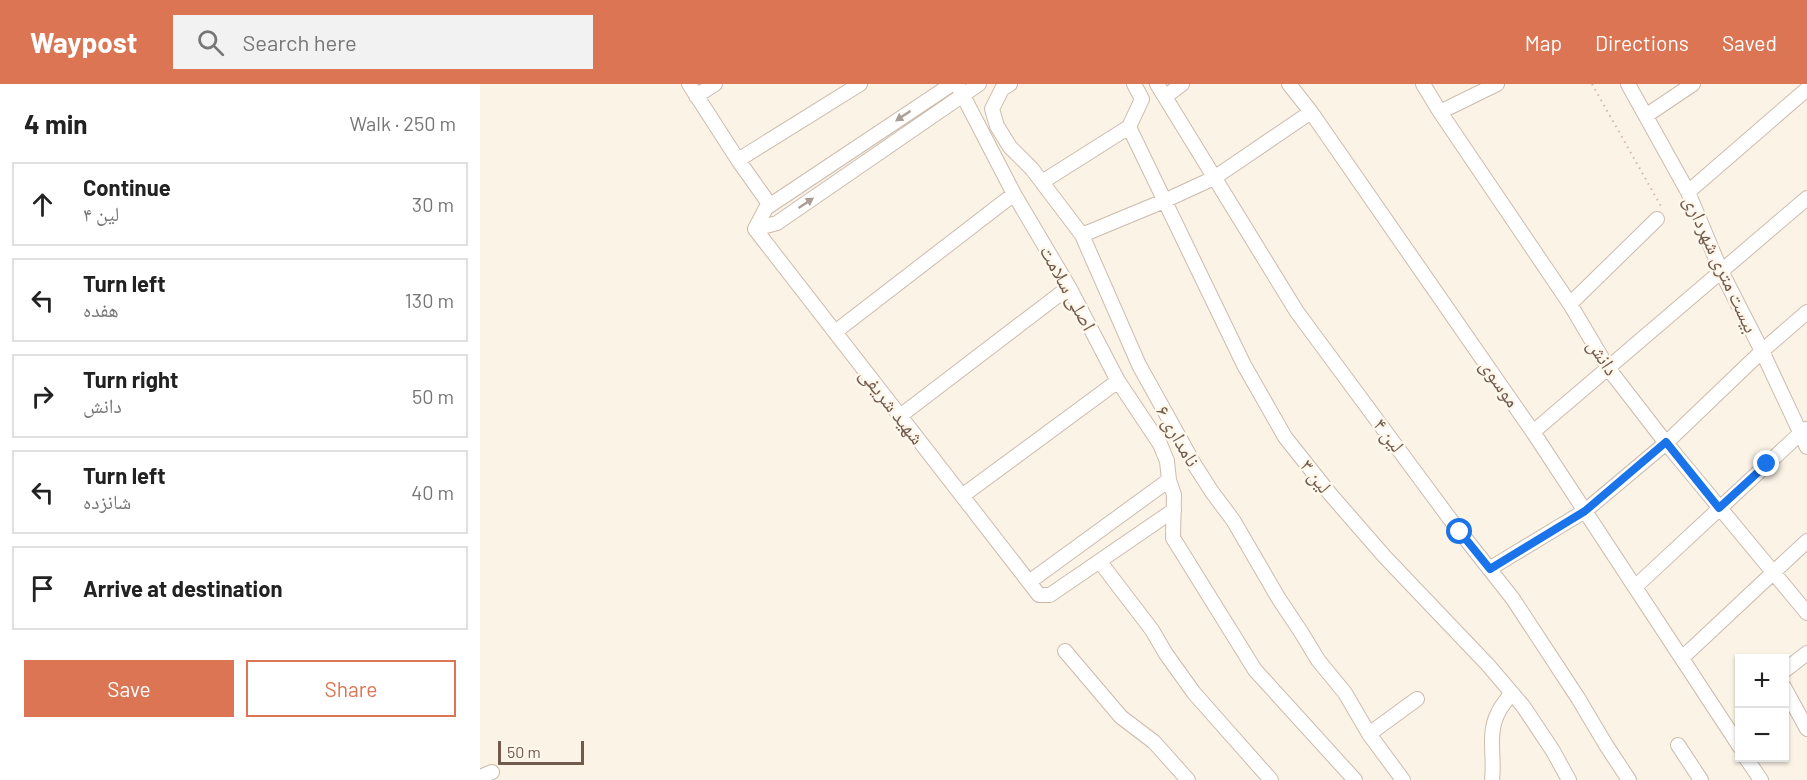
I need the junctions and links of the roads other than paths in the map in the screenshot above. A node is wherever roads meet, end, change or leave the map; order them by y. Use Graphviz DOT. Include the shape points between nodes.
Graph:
graph roads {
  1 [pos="715,84"];
  2 [pos="860,84"];
  3 [pos="952,84"];
  4 [pos="979,84"];
  5 [pos="1010,84"];
  6 [pos="1134,84"];
  7 [pos="1157,84"];
  8 [pos="1182,84"];
  9 [pos="1288,84"];
  10 [pos="1423,84"];
  11 [pos="1497,84"];
  12 [pos="1628,84"];
  13 [pos="1693,84"];
  14 [pos="1807,89"];
  15 [pos="692,90"];
  16 [pos="960,90"];
  17 [pos="1165,97"];
  18 [pos="1311,112"];
  19 [pos="1440,112"];
  20 [pos="1647,115"];
  21 [pos="1129,127"];
  22 [pos="738,160"];
  23 [pos="1214,178"];
  24 [pos="1042,182"];
  25 [pos="1688,192"];
  26 [pos="1014,194"];
  27 [pos="1807,198"];
  28 [pos="1164,201"];
  29 [pos="770,205"];
  30 [pos="1657,219"];
  31 [pos="755,229"];
  32 [pos="1082,235"];
  33 [pos="1721,272"];
  34 [pos="1069,287"];
  35 [pos="1570,304"];
  36 [pos="1807,312"];
  37 [pos="835,332"];
  38 [pos="1762,351"];
  39 [pos="1608,368"];
  40 [pos="1118,381"];
  41 [pos="900,416"];
  42 [pos="1803,431"];
  43 [pos="1533,432"];
  44 [pos="1666,442"];
  45 [pos="1807,447"];
  46 [pos="1169,480"];
  47 [pos="962,496"];
  48 [pos="1719,508"];
  49 [pos="1174,510"];
  50 [pos="1585,511"];
  51 [pos="1807,541"];
  52 [pos="1100,562"];
  53 [pos="1490,569"];
  54 [pos="1772,572"];
  55 [pos="1029,582"];
  56 [pos="1635,587"];
  57 [pos="1807,613"];
  58 [pos="1065,651"];
  59 [pos="1807,653"];
  60 [pos="1682,658"];
  61 [pos="1789,668"];
  62 [pos="1511,693"];
  63 [pos="1789,695"];
  64 [pos="1417,699"];
  65 [pos="1807,729"];
  66 [pos="1369,734"];
  67 [pos="1735,739"];
  68 [pos="1678,745"];
  69 [pos="1749,762"];
  70 [pos="1188,780"];
  71 [pos="1271,780"];
  72 [pos="1355,780"];
  73 [pos="1403,780"];
  74 [pos="1492,780"];
  75 [pos="1569,780"];
  76 [pos="1629,780"];
  77 [pos="1701,780"];
  78 [pos="1761,780"];
  1 -- 15 [label="street"];
  2 -- 22 [label="street"];
  3 -- 29 [label="street, one-way"];
  4 -- 16 [label="street"];
  5 -- 24 [label="street, نامداری ۶" via="1002,89 992,109 997,126 1010,147"];
  6 -- 21 [label="street" via="1142,99"];
  7 -- 17 [label="street, لین ۴"];
  8 -- 17 [label="street"];
  9 -- 18 [label="street, موسوی"];
  10 -- 19 [label="street, دانش"];
  11 -- 19 [label="street"];
  12 -- 20 [label="street, بیست متری شهرداری"];
  13 -- 20 [label="street"];
  14 -- 25 [label="street"];
  15 -- 22 [label="street"];
  16 -- 26 [label="street, اصلی سلامت"];
  31 -- 16 [label="street, one-way" via="777,223"];
  17 -- 23 [label="street, لین ۴"];
  18 -- 23 [label="street"];
  18 -- 43 [label="street, موسوی"];
  19 -- 35 [label="street, دانش"];
  20 -- 25 [label="street, بیست متری شهرداری"];
  21 -- 24 [label="street"];
  21 -- 28 [label="street, لین ۳"];
  22 -- 29 [label="street"];
  23 -- 28 [label="street"];
  23 -- 53 [label="street, لین ۴" via="1297,312"];
  24 -- 32 [label="street, نامداری ۶"];
  25 -- 33 [label="street, بیست متری شهرداری"];
  26 -- 34 [label="street, اصلی سلامت"];
  26 -- 37 [label="street"];
  27 -- 33 [label="street"];
  28 -- 32 [label="street"];
  28 -- 62 [label="street, لین ۳" via="1252,380 1285,437 1331,495"];
  29 -- 31 [label="street"];
  30 -- 35 [label="street"];
  31 -- 37 [label="street, شهید شریفی"];
  32 -- 66 [label="street, نامداری ۶" via="1139,366 1194,464"];
  33 -- 38 [label="street, بیست متری شهرداری"];
  33 -- 39 [label="street"];
  34 -- 40 [label="street, اصلی سلامت"];
  34 -- 41 [label="street"];
  35 -- 39 [label="street, دانش"];
  36 -- 38 [label="street"];
  37 -- 41 [label="street, شهید شریفی"];
  38 -- 42 [label="street, بیست متری شهرداری"];
  38 -- 44 [label="street"];
  39 -- 43 [label="street"];
  39 -- 44 [label="street, دانش"];
  40 -- 46 [label="street, اصلی سلامت" via="1160,444"];
  40 -- 47 [label="street"];
  41 -- 47 [label="street, شهید شریفی"];
  42 -- 45 [label="street, بیست متری شهرداری"];
  42 -- 48 [label="street"];
  43 -- 50 [label="street, موسوی"];
  44 -- 48 [label="street, دانش"];
  44 -- 50 [label="street"];
  46 -- 49 [label="street, اصلی سلامت"];
  46 -- 55 [label="street"];
  47 -- 55 [label="street, شهید شریفی"];
  48 -- 54 [label="street, دانش"];
  48 -- 56 [label="street"];
  49 -- 52 [label="street"];
  49 -- 72 [label="street, اصلی سلامت" via="1173,538 1256,670"];
  50 -- 53 [label="street"];
  50 -- 56 [label="street, موسوی"];
  51 -- 54 [label="street"];
  52 -- 55 [label="street" via="1050,596 1039,595"];
  52 -- 71 [label="street" via="1194,693"];
  53 -- 76 [label="street, لین ۴" via="1524,615"];
  54 -- 57 [label="street, دانش"];
  54 -- 60 [label="street"];
  56 -- 60 [label="street, موسوی"];
  58 -- 70 [label="street" via="1121,717 1154,742"];
  59 -- 61 [label="street"];
  60 -- 67 [label="street, موسوی"];
  62 -- 74 [label="street" via="1494,725"];
  62 -- 75 [label="street, لین ۳" via="1536,724"];
  63 -- 65 [label="street"];
  64 -- 66 [label="street"];
  66 -- 73 [label="street, نامداری ۶"];
  68 -- 77 [label="street"];
  69 -- 78 [label="street"];
}
